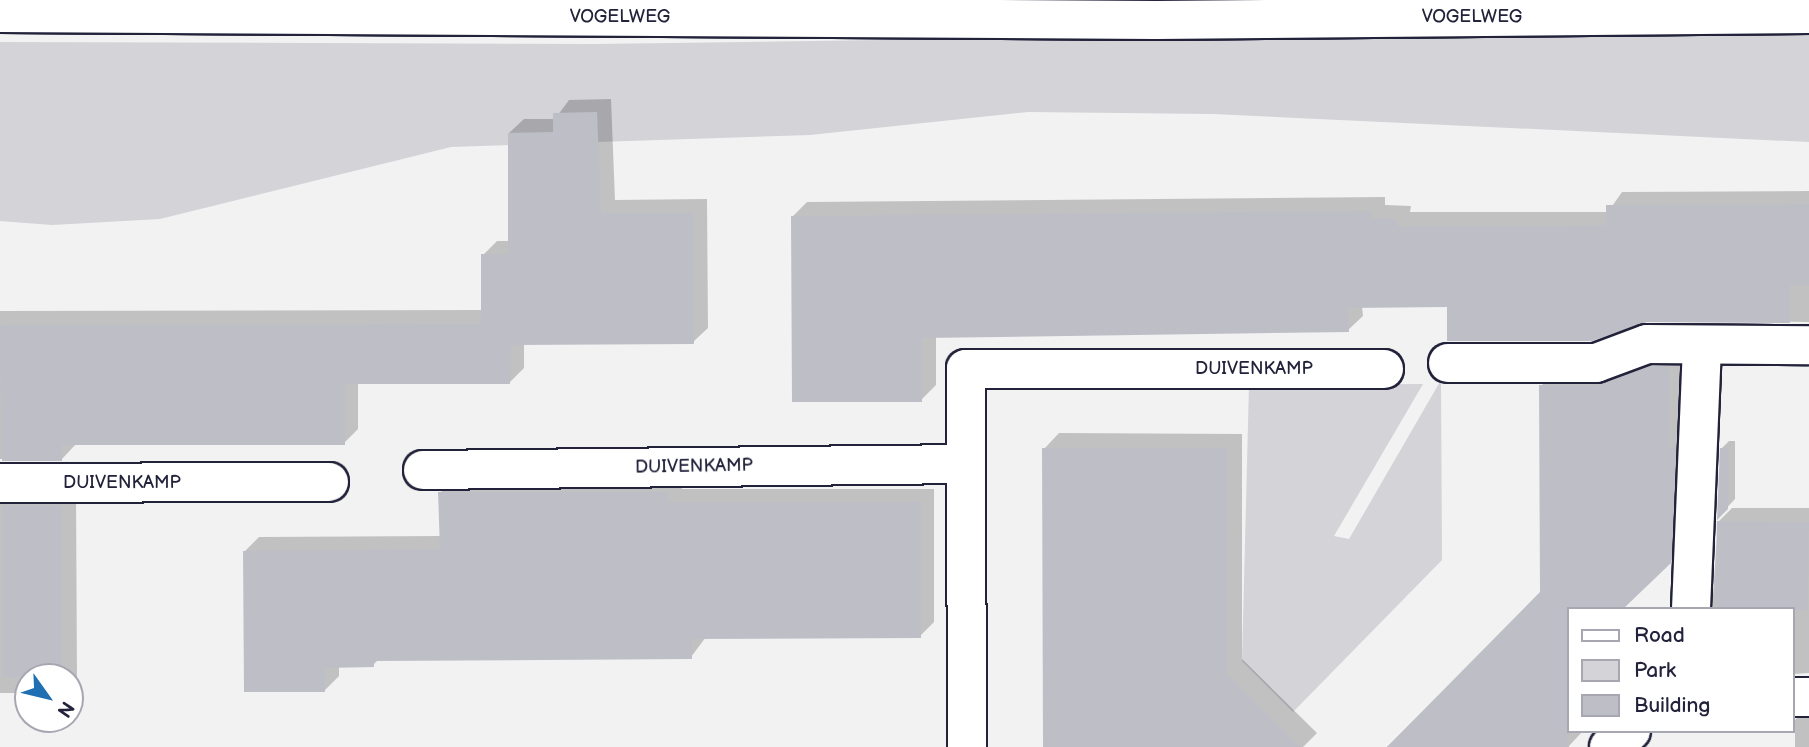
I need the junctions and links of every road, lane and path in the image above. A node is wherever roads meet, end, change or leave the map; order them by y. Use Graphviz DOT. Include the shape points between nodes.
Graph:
graph roads {
  1 [pos="1219,9"];
  2 [pos="1156,10"];
  3 [pos="0,13"];
  4 [pos="1809,14"];
  5 [pos="1702,345"];
  6 [pos="1809,345"];
  7 [pos="1447,363"];
  8 [pos="1384,369"];
  9 [pos="966,464"];
  10 [pos="423,470"];
  11 [pos="329,482"];
  12 [pos="0,483"];
  13 [pos="1691,607"];
  14 [pos="1628,733"];
  15 [pos="967,747"];
  16 [pos="1609,747"];
  1 -- 2 [label="street, VOGELWEG"];
  1 -- 4 [label="street, VOGELWEG"];
  2 -- 3 [label="street, VOGELWEG"];
  5 -- 6 [label="street"];
  5 -- 7 [label="street" via="1647,344 1596,363"];
  5 -- 13 [label="street"];
  8 -- 9 [label="street, DUIVENKAMP" via="966,369"];
  9 -- 10 [label="street, DUIVENKAMP"];
  9 -- 15 [label="street, DUIVENKAMP"];
  11 -- 12 [label="street, DUIVENKAMP"];
  14 -- 16 [label="street"];
}
